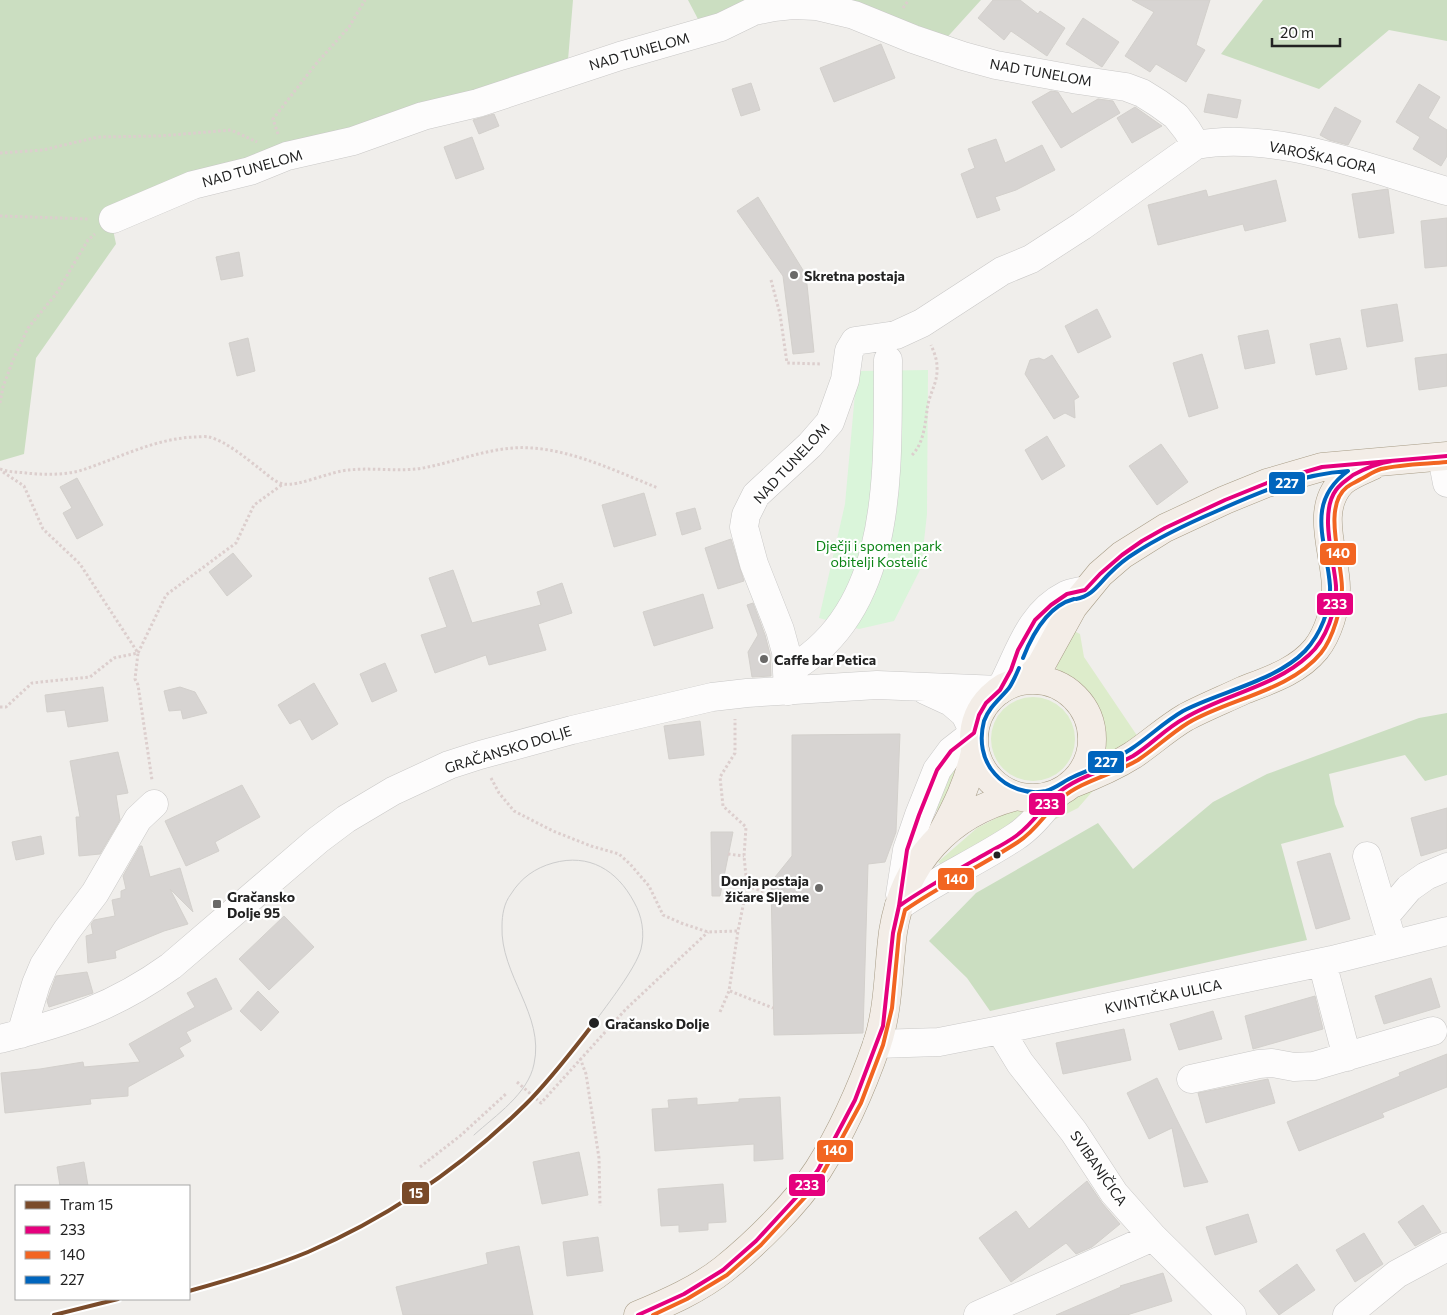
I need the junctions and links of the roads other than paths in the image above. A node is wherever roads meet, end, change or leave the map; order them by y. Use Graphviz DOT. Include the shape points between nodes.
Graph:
graph roads {
  1 [pos="1196,146"];
  2 [pos="1447,191"];
  3 [pos="113,219"];
  4 [pos="888,360"];
  5 [pos="1444,457"];
  6 [pos="1378,463"];
  7 [pos="1287,476"];
  8 [pos="1447,483"];
  9 [pos="1328,520"];
  10 [pos="1085,590"];
  11 [pos="1028,680"];
  12 [pos="788,681"];
  13 [pos="914,686"];
  14 [pos="1000,690"];
  15 [pos="975,743"];
  16 [pos="1065,789"];
  17 [pos="1017,796"];
  18 [pos="154,804"];
  19 [pos="942,835"];
  20 [pos="1367,856"];
  21 [pos="1447,867"];
  22 [pos="899,906"];
  23 [pos="1386,916"];
  24 [pos="1447,931"];
  25 [pos="1393,944"];
  26 [pos="1322,962"];
  27 [pos="1000,1030"];
  28 [pos="1433,1030"];
  29 [pos="10,1036"];
  30 [pos="877,1044"];
  31 [pos="1347,1057"];
  32 [pos="1191,1079"];
  33 [pos="1153,1237"];
  34 [pos="1447,1247"];
  35 [pos="638,1315"];
  36 [pos="978,1315"];
  37 [pos="1232,1315"];
  38 [pos="1347,1315"];
  1 -- 2 [label="street, VAROŠKA GORA" via="1238,142 1283,147 1351,161"];
  1 -- 3 [label="street, NAD TUNELOM" via="1176,116 1142,93 1126,87 996,65 943,50 854,15 816,6 793,5 754,11 722,27 478,103 423,116 250,171 193,185"];
  1 -- 12 [label="street, NAD TUNELOM" via="1090,221 1031,259 1002,271 922,323 896,335 855,341 849,351 845,380 830,422 810,446 756,496 746,515 744,527 754,564 786,652"];
  4 -- 12 [label="street" via="885,472 872,561 858,598 836,630"];
  5 -- 6 [label="main road"];
  5 -- 8 [label="street"];
  6 -- 7 [label="main road" via="1322,467"];
  6 -- 9 [label="main road" via="1343,482 1335,491"];
  7 -- 9 [label="main road" via="1310,484 1319,493"];
  7 -- 10 [label="main road" via="1165,528 1122,554"];
  9 -- 16 [label="main road" via="1336,588 1327,628 1316,648 1283,675 1210,705 1134,754"];
  10 -- 11 [label="main road" via="1042,665"];
  10 -- 14 [label="street" via="1067,594 1035,620"];
  11 -- 14 [label="main road"];
  11 -- 16 [label="main road" via="1042,680 1066,690 1088,715 1093,741 1090,756 1085,767"];
  12 -- 13 [label="street, GRAČANSKO DOLJE"];
  12 -- 29 [label="street, GRAČANSKO DOLJE" via="480,754 393,791 318,840 146,985 82,1016"];
  13 -- 14 [label="street, GRAČANSKO DOLJE"];
  13 -- 15 [label="street, GRAČANSKO DOLJE" via="951,702 965,714"];
  14 -- 15 [label="main road" via="979,715"];
  15 -- 17 [label="main road" via="984,773 997,786"];
  15 -- 19 [label="main road" via="962,796"];
  15 -- 22 [label="street" via="951,751 937,770 907,850"];
  16 -- 17 [label="main road" via="1038,798"];
  16 -- 22 [label="street" via="1016,836"];
  17 -- 19 [label="main road" via="983,808"];
  18 -- 29 [label="street" via="138,819 95,893 58,942"];
  19 -- 22 [label="main road" via="919,862"];
  20 -- 23 [label="street"];
  21 -- 23 [label="street" via="1409,888"];
  22 -- 30 [label="main road" via="893,933 886,1007"];
  23 -- 25 [label="street"];
  24 -- 25 [label="street, KVINTIČKA ULICA"];
  25 -- 26 [label="street, KVINTIČKA ULICA"];
  26 -- 27 [label="street, KVINTIČKA ULICA"];
  26 -- 31 [label="street"];
  27 -- 30 [label="street, KVINTIČKA ULICA" via="939,1042"];
  27 -- 33 [label="street, SVIBANJČICA" via="1020,1063 1074,1132 1114,1193"];
  28 -- 31 [label="street"];
  30 -- 35 [label="main road" via="855,1100 818,1170 803,1190 756,1241 723,1270 684,1294"];
  31 -- 32 [label="street" via="1314,1066 1259,1064"];
  33 -- 36 [label="street"];
  33 -- 37 [label="street, SVIBANJČICA"];
  34 -- 38 [label="street" via="1397,1274"];
}
